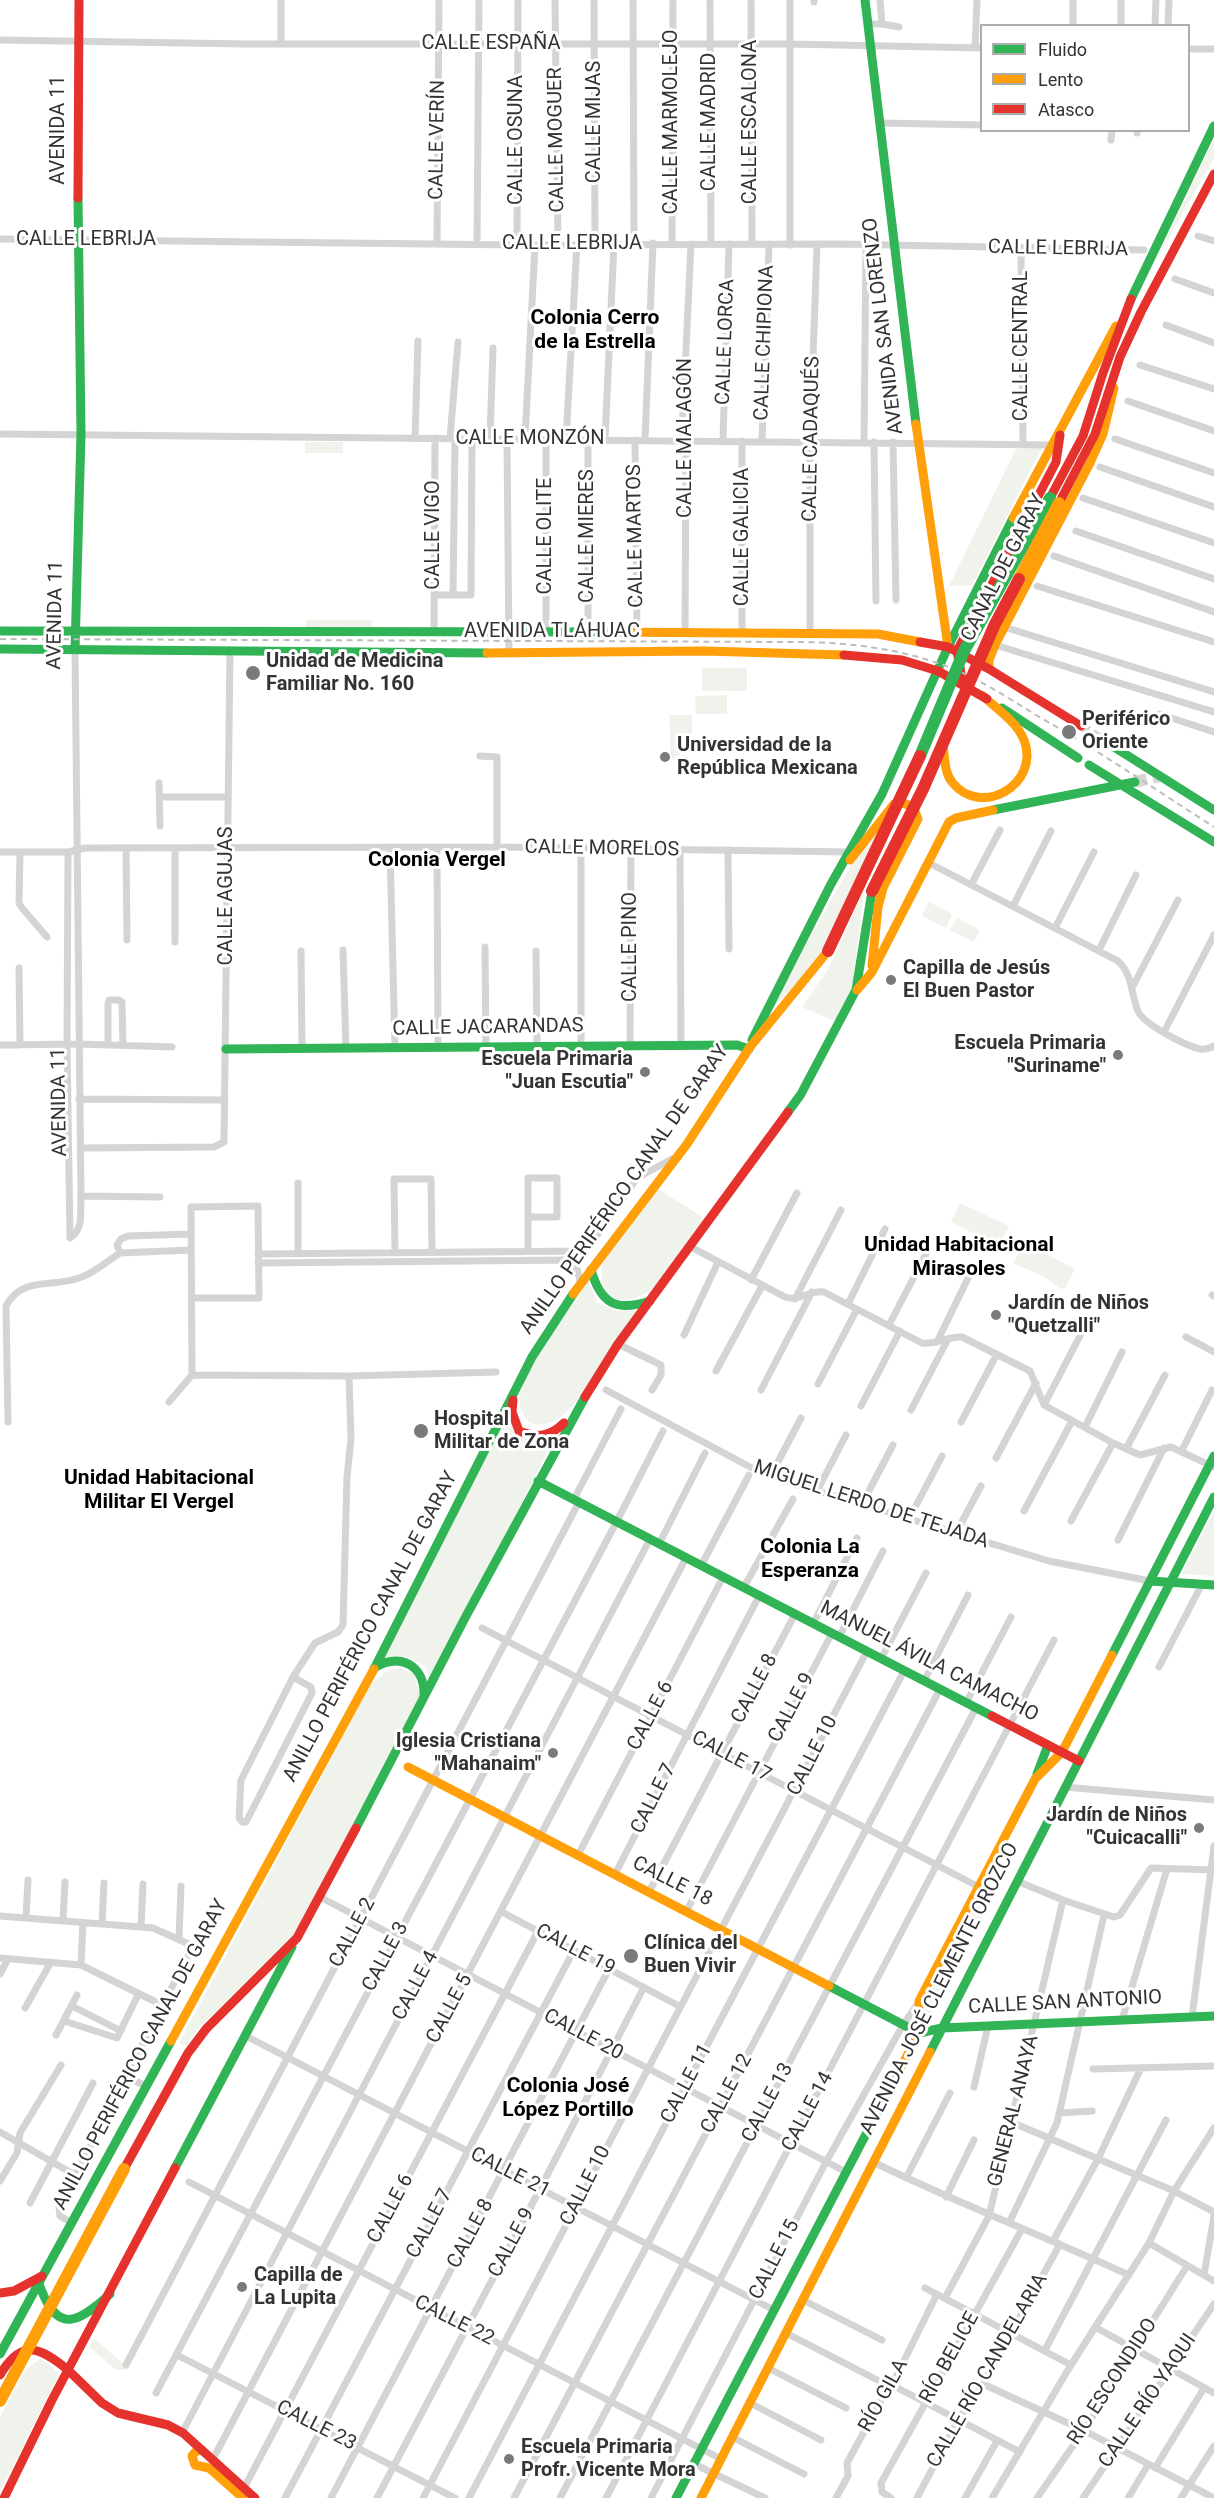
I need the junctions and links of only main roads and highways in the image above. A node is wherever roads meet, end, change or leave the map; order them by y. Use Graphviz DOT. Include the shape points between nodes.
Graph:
graph roads {
  1 [pos="79,0"];
  2 [pos="865,0"];
  3 [pos="1214,126"];
  4 [pos="1214,174"];
  5 [pos="1133,295"];
  6 [pos="1117,365"];
  7 [pos="1055,446"];
  8 [pos="1054,501"];
  9 [pos="981,605"];
  10 [pos="1006,624"];
  11 [pos="0,631"];
  12 [pos="75,632"];
  13 [pos="0,649"];
  14 [pos="75,649"];
  15 [pos="952,649"];
  16 [pos="988,669"];
  17 [pos="938,671"];
  18 [pos="963,684"];
  19 [pos="983,696"];
  20 [pos="1081,726"];
  21 [pos="1106,742"];
  22 [pos="943,746"];
  23 [pos="1135,782"];
  24 [pos="1120,785"];
  25 [pos="1214,810"];
  26 [pos="1214,842"];
  27 [pos="831,884"];
  28 [pos="828,951"];
  29 [pos="872,972"];
  30 [pos="856,990"];
  31 [pos="750,1048"];
  32 [pos="226,1049"];
  33 [pos="591,1270"];
  34 [pos="650,1302"];
  35 [pos="516,1387"];
  36 [pos="575,1412"];
  37 [pos="1212,1462"];
  38 [pos="538,1481"];
  39 [pos="1214,1497"];
  40 [pos="1150,1581"];
  41 [pos="1170,1582"];
  42 [pos="1208,1584"];
  43 [pos="374,1668"];
  44 [pos="422,1703"];
  45 [pos="1048,1745"];
  46 [pos="1062,1752"];
  47 [pos="1079,1761"];
  48 [pos="408,1767"];
  49 [pos="1035,1779"];
  50 [pos="297,1938"];
  51 [pos="1214,2016"];
  52 [pos="942,2028"];
  53 [pos="919,2033"];
  54 [pos="846,2172"];
  55 [pos="863,2181"];
  56 [pos="794,2271"];
  57 [pos="41,2279"];
  58 [pos="812,2281"];
  59 [pos="0,2293"];
  60 [pos="110,2294"];
  61 [pos="0,2354"];
  62 [pos="68,2370"];
  63 [pos="0,2374"];
  64 [pos="0,2401"];
  65 [pos="202,2450"];
  66 [pos="244,2493"];
  67 [pos="4,2498"];
  68 [pos="255,2498"];
  69 [pos="676,2498"];
  70 [pos="701,2498"];
  1 -- 12 [label="main road, AVENIDA 11" via="81,434"];
  2 -- 15 [label="main road, AVENIDA SAN LORENZO" via="918,443"];
  3 -- 5 [label="main road, CANAL DE GARAY"];
  4 -- 6 [label="main road, CANAL DE GARAY" via="1161,271"];
  5 -- 7 [label="main road, CANAL DE GARAY"];
  5 -- 8 [label="main road, CANAL DE GARAY" via="1083,436"];
  6 -- 8 [label="main road, CANAL DE GARAY" via="1095,434"];
  6 -- 10 [label="main road" via="1103,434"];
  7 -- 9 [label="main road" via="1056,462"];
  7 -- 15 [label="main road, CANAL DE GARAY"];
  8 -- 22 [label="main road, CANAL DE GARAY, bridge" via="994,624"];
  8 -- 28 [label="main road, CANAL DE GARAY, bridge" via="964,651 908,786"];
  9 -- 10 [label="main road" via="984,617 992,623"];
  9 -- 15 [label="main road"];
  10 -- 16 [label="main road"];
  11 -- 12 [label="main road, AVENIDA TLÁHUAC"];
  12 -- 14 [label="main road, AVENIDA 11"];
  12 -- 15 [label="main road, AVENIDA TLÁHUAC" via="878,634"];
  13 -- 14 [label="main road, AVENIDA TLÁHUAC"];
  14 -- 17 [label="main road, AVENIDA TLÁHUAC" via="704,651 846,655 902,660"];
  15 -- 16 [label="main road, AVENIDA TLÁHUAC"];
  15 -- 17 [label="main road, CANAL DE GARAY"];
  15 -- 18 [label="main road, AVENIDA SAN LORENZO"];
  16 -- 20 [label="main road, AVENIDA TLÁHUAC"];
  17 -- 18 [label="main road, AVENIDA TLÁHUAC"];
  17 -- 27 [label="main road, CANAL DE GARAY" via="892,774"];
  18 -- 19 [label="main road, AVENIDA TLÁHUAC"];
  19 -- 22 [label="main road" via="1023,739 1026,770 1017,785 998,797 979,799 963,792 947,771"];
  19 -- 24 [label="main road, AVENIDA TLÁHUAC"];
  21 -- 25 [label="main road"];
  22 -- 30 [label="main road, CANAL DE GARAY, bridge" via="872,891"];
  23 -- 24 [label="main road"];
  24 -- 26 [label="main road, AVENIDA TLÁHUAC"];
  24 -- 29 [label="main road" via="949,822"];
  27 -- 29 [label="main road" via="894,804 903,802 916,810 918,819 880,897"];
  27 -- 31 [label="main road, CANAL DE GARAY"];
  28 -- 31 [label="main road, ANILLO PERIFÉRICO CANAL DE GARAY"];
  29 -- 30 [label="main road"];
  30 -- 34 [label="main road" via="801,1094"];
  31 -- 32 [label="main road, CALLE JACARANDAS" via="681,1045"];
  31 -- 33 [label="main road, ANILLO PERIFÉRICO CANAL DE GARAY" via="679,1155"];
  33 -- 34 [label="main road" via="594,1285 604,1299 619,1307"];
  33 -- 35 [label="main road, ANILLO PERIFÉRICO CANAL DE GARAY" via="557,1314"];
  34 -- 36 [label="main road"];
  35 -- 36 [label="main road" via="511,1407 513,1420 519,1431 532,1437 558,1431"];
  35 -- 43 [label="main road, ANILLO PERIFÉRICO CANAL DE GARAY"];
  36 -- 38 [label="main road"];
  37 -- 40 [label="main road"];
  38 -- 44 [label="main road"];
  38 -- 45 [label="main road, MANUEL ÁVILA CAMACHO"];
  39 -- 41 [label="main road, AVENIDA JOSÉ CLEMENTE OROZCO"];
  40 -- 41 [label="main road"];
  40 -- 46 [label="main road"];
  41 -- 42 [label="main road"];
  41 -- 47 [label="main road, AVENIDA JOSÉ CLEMENTE OROZCO"];
  43 -- 44 [label="main road" via="392,1660 412,1665 424,1682"];
  43 -- 57 [label="main road, ANILLO PERIFÉRICO CANAL DE GARAY"];
  44 -- 50 [label="main road"];
  45 -- 46 [label="main road, MANUEL ÁVILA CAMACHO"];
  45 -- 49 [label="main road"];
  46 -- 47 [label="main road, MANUEL ÁVILA CAMACHO"];
  46 -- 49 [label="main road"];
  47 -- 52 [label="main road, AVENIDA JOSÉ CLEMENTE OROZCO"];
  48 -- 53 [label="main road, CALLE 18"];
  49 -- 53 [label="main road, AVENIDA JOSÉ CLEMENTE OROZCO" via="919,2001"];
  50 -- 60 [label="main road"];
  50 -- 64 [label="main road, bridge" via="206,2029 188,2053"];
  51 -- 52 [label="main road, CALLE SAN ANTONIO"];
  52 -- 53 [label="main road, CALLE SAN ANTONIO"];
  52 -- 55 [label="main road, AVENIDA JOSÉ CLEMENTE OROZCO"];
  53 -- 54 [label="main road, AVENIDA JOSÉ CLEMENTE OROZCO"];
  54 -- 55 [label="main road"];
  54 -- 56 [label="main road, AVENIDA JOSÉ CLEMENTE OROZCO"];
  55 -- 58 [label="main road, AVENIDA JOSÉ CLEMENTE OROZCO"];
  56 -- 58 [label="main road"];
  56 -- 69 [label="main road, AVENIDA JOSÉ CLEMENTE OROZCO"];
  57 -- 59 [label="main road"];
  57 -- 60 [label="main road" via="44,2300 54,2314 72,2320 91,2313"];
  57 -- 61 [label="main road, ANILLO PERIFÉRICO CANAL DE GARAY"];
  58 -- 70 [label="main road, AVENIDA JOSÉ CLEMENTE OROZCO"];
  60 -- 62 [label="main road"];
  62 -- 63 [label="main road" via="41,2350 30,2349 11,2356"];
  62 -- 65 [label="main road" via="110,2409 127,2417 166,2425"];
  62 -- 67 [label="main road"];
  65 -- 66 [label="main road"];
  65 -- 66 [label="main road" via="192,2456 195,2465 209,2468"];
  66 -- 68 [label="main road"];
}
